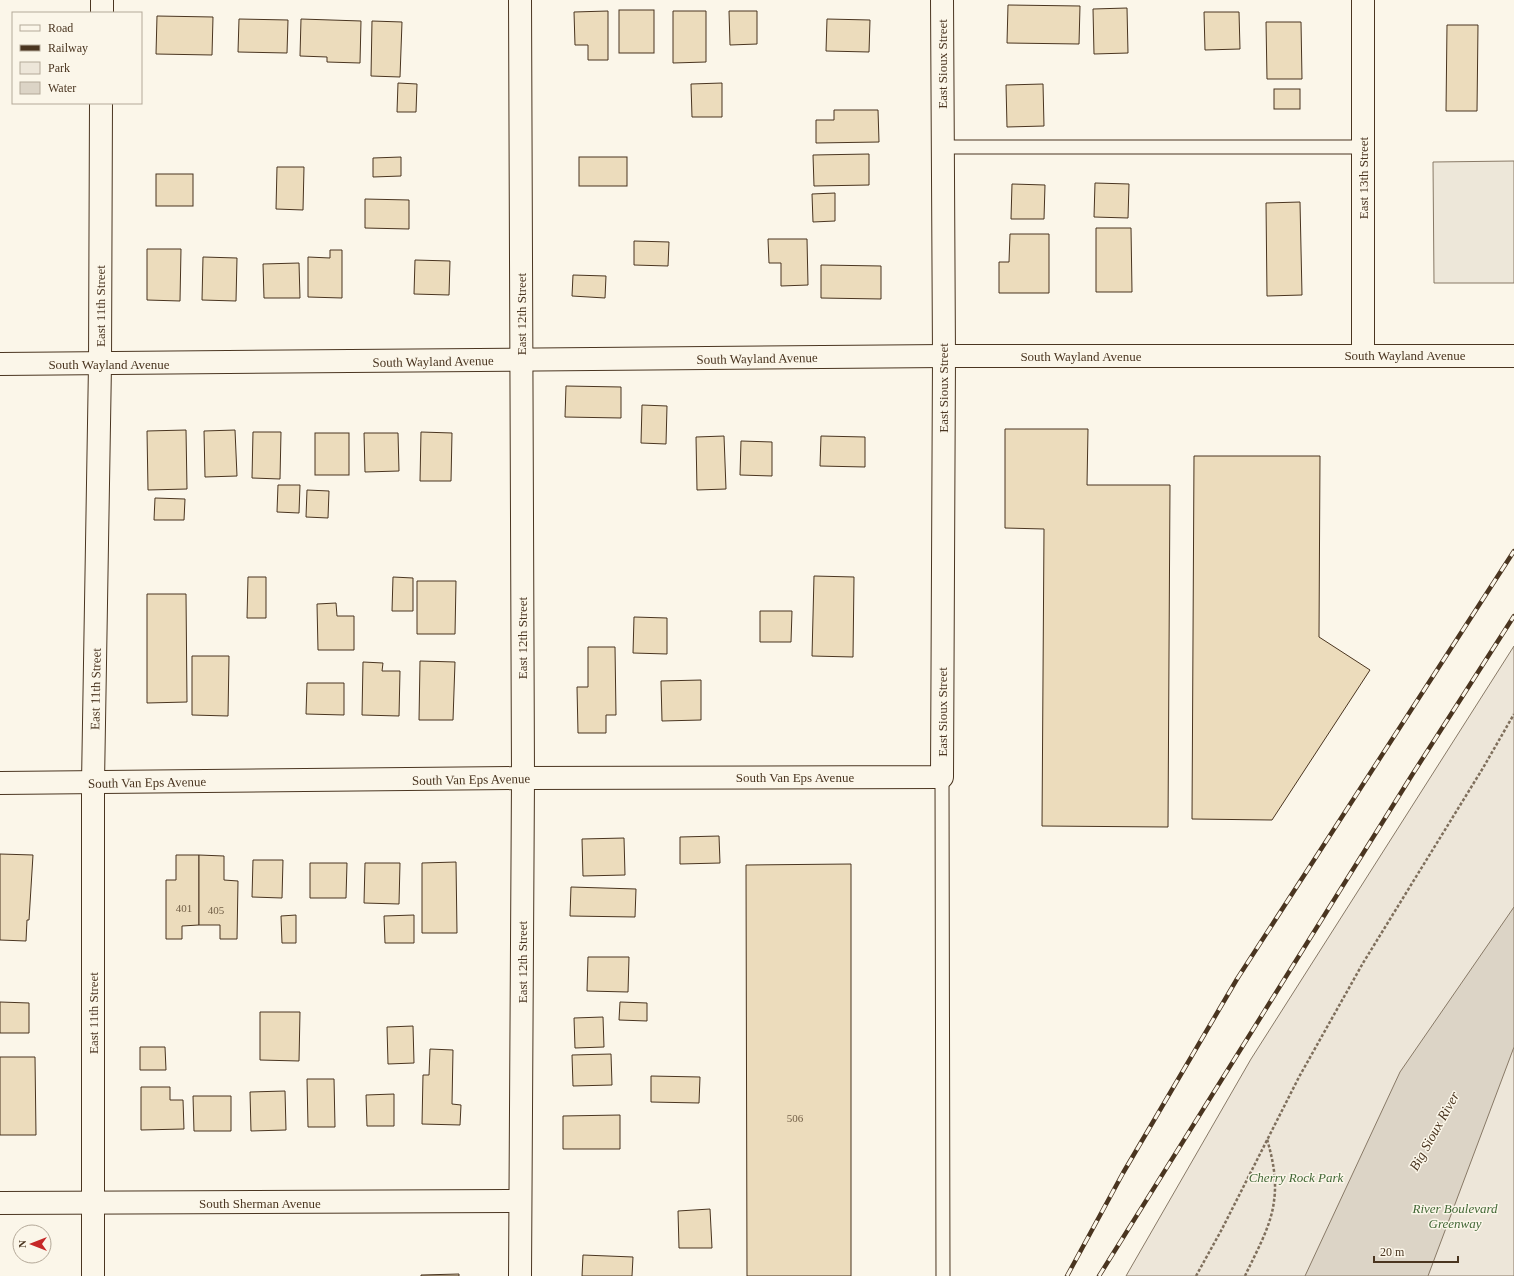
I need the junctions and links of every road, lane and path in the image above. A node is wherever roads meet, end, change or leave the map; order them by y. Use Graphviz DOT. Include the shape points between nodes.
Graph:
graph roads {
  1 [pos="102,0"];
  2 [pos="520,0"];
  3 [pos="942,0"];
  4 [pos="1362,0"];
  5 [pos="102,12"];
  6 [pos="101,104"];
  7 [pos="942,147"];
  8 [pos="1362,147"];
  9 [pos="1362,355"];
  10 [pos="944,356"];
  11 [pos="1514,356"];
  12 [pos="521,360"];
  13 [pos="0,364"];
  14 [pos="100,364"];
  15 [pos="1514,714"];
  16 [pos="942,777"];
  17 [pos="523,778"];
  18 [pos="0,783"];
  19 [pos="93,783"];
  20 [pos="1267,1139"];
  21 [pos="520,1201"];
  22 [pos="0,1204"];
  23 [pos="93,1204"];
  24 [pos="93,1276"];
  25 [pos="520,1276"];
  26 [pos="942,1276"];
  27 [pos="1196,1276"];
  28 [pos="1245,1276"];
  1 -- 5 [label="street"];
  2 -- 12 [label="street, East 12th Street"];
  3 -- 7 [label="street, East Sioux Street"];
  4 -- 8 [label="street, East 13th Street"];
  6 -- 14 [label="street, East 11th Street"];
  7 -- 8 [label="lane"];
  7 -- 10 [label="street, East Sioux Street"];
  8 -- 9 [label="street, East 13th Street"];
  9 -- 10 [label="street, South Wayland Avenue"];
  9 -- 11 [label="street, South Wayland Avenue"];
  10 -- 12 [label="street, South Wayland Avenue"];
  10 -- 16 [label="street, East Sioux Street"];
  12 -- 14 [label="street, South Wayland Avenue"];
  12 -- 17 [label="street, East 12th Street"];
  13 -- 14 [label="street, South Wayland Avenue"];
  14 -- 19 [label="street, East 11th Street"];
  15 -- 20 [label="path" via="1363,963"];
  16 -- 17 [label="street, South Van Eps Avenue"];
  16 -- 26 [label="lane"];
  17 -- 19 [label="street, South Van Eps Avenue"];
  17 -- 21 [label="street, East 12th Street"];
  18 -- 19 [label="street, South Van Eps Avenue"];
  19 -- 23 [label="street, East 11th Street"];
  20 -- 27 [label="path"];
  20 -- 28 [label="path" via="1273,1162 1274,1201 1269,1221"];
  21 -- 23 [label="street, South Sherman Avenue"];
  21 -- 25 [label="street, East 12th Street"];
  22 -- 23 [label="street, South Sherman Avenue"];
  23 -- 24 [label="street, East 11th Street"];
}
